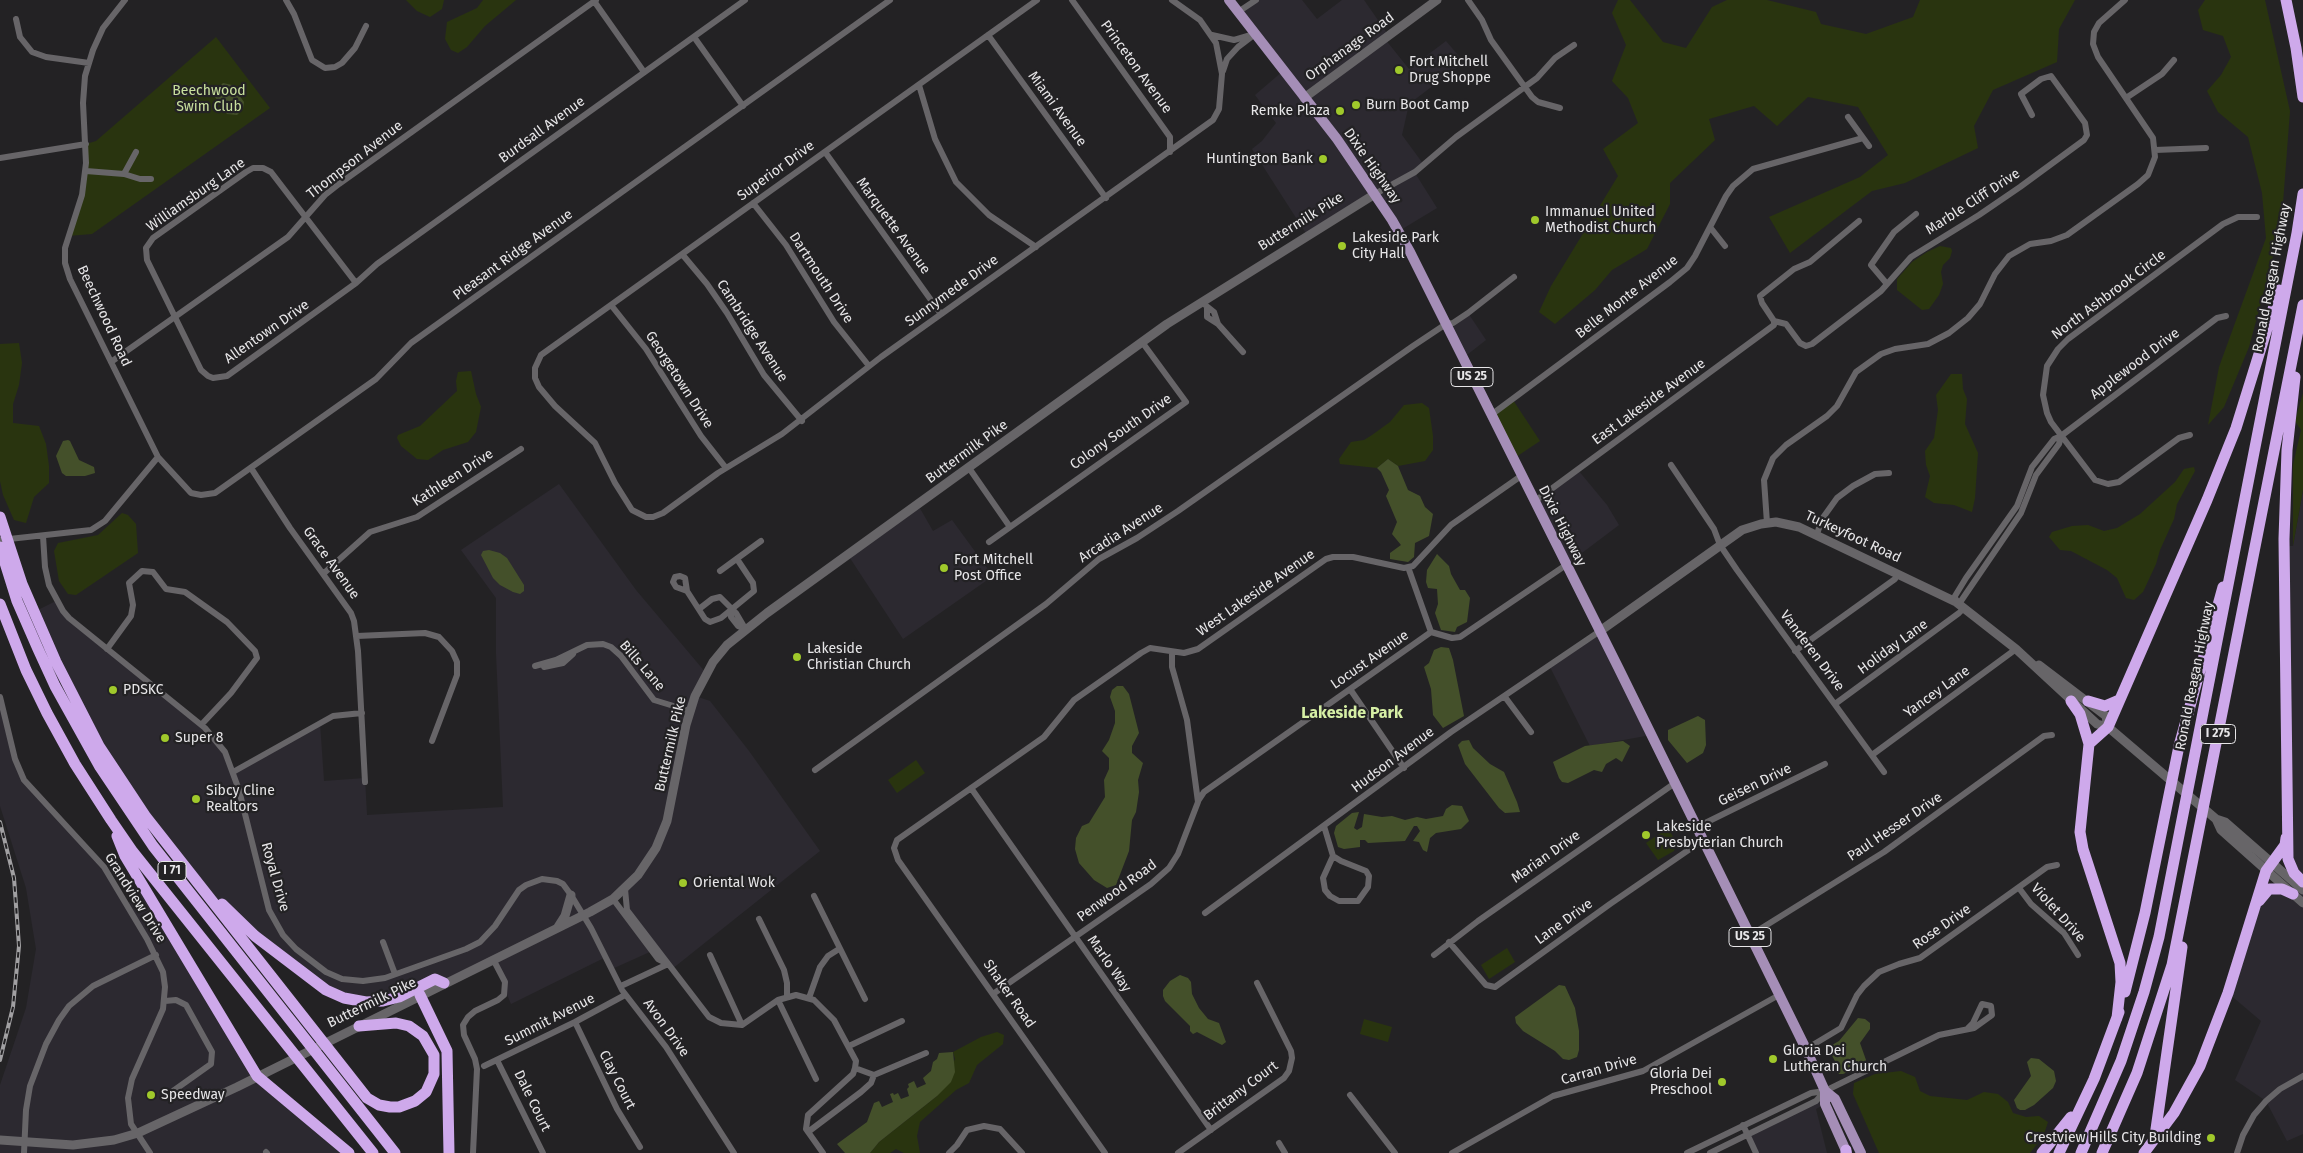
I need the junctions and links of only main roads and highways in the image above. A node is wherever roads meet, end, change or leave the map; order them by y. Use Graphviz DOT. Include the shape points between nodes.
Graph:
graph roads {
  1 [pos="1229,0"];
  2 [pos="1437,0"];
  3 [pos="2286,0"];
  4 [pos="2303,97"];
  5 [pos="1304,98"];
  6 [pos="1374,194"];
  7 [pos="2303,194"];
  8 [pos="2297,233"];
  9 [pos="2303,305"];
  10 [pos="2303,310"];
  11 [pos="0,519"];
  12 [pos="5,554"];
  13 [pos="2231,573"];
  14 [pos="0,604"];
  15 [pos="1600,631"];
  16 [pos="2016,649"];
  17 [pos="2119,700"];
  18 [pos="2071,701"];
  19 [pos="2088,701"];
  20 [pos="2108,727"];
  21 [pos="90,728"];
  22 [pos="2089,744"];
  23 [pos="111,820"];
  24 [pos="2288,832"];
  25 [pos="2269,866"];
  26 [pos="2190,874"];
  27 [pos="2303,882"];
  28 [pos="2298,892"];
  29 [pos="571,895"];
  30 [pos="2303,903"];
  31 [pos="2254,909"];
  32 [pos="558,928"];
  33 [pos="444,983"];
  34 [pos="420,995"];
  35 [pos="2117,1018"];
  36 [pos="358,1026"];
  37 [pos="257,1076"];
  38 [pos="1825,1091"];
  39 [pos="2085,1097"];
  40 [pos="0,1140"];
  41 [pos="1846,1152"];
  42 [pos="349,1153"];
  43 [pos="373,1153"];
  44 [pos="395,1153"];
  45 [pos="449,1153"];
  46 [pos="1861,1153"];
  47 [pos="2042,1153"];
  48 [pos="2059,1153"];
  49 [pos="2081,1153"];
  50 [pos="2102,1153"];
  51 [pos="2144,1153"];
  52 [pos="2153,1153"];
  1 -- 5 [label="main road, Dixie Highway / US 25"];
  2 -- 5 [label="main road, Orphanage Road"];
  3 -- 4 [label="highway"];
  5 -- 6 [label="main road, Dixie Highway / US 25" via="1337,139"];
  6 -- 15 [label="main road, Dixie Highway / US 25" via="1399,231"];
  6 -- 32 [label="main road, Buttermilk Pike" via="1142,342 728,645 713,662 694,696 671,806 649,862 614,899"];
  7 -- 8 [label="highway, Ronald Reagan Highway / I 275"];
  8 -- 13 [label="highway, Ronald Reagan Highway / I 275"];
  8 -- 17 [label="highway" via="2224,461"];
  9 -- 26 [label="highway, I 275"];
  10 -- 24 [label="highway" via="2284,502"];
  11 -- 12 [label="highway"];
  12 -- 21 [label="highway"];
  12 -- 44 [label="highway, I 71" via="17,601 55,686 100,768 153,846"];
  13 -- 35 [label="highway" via="2220,593 2188,708 2137,951"];
  13 -- 49 [label="highway, Ronald Reagan Highway / I 275" via="2165,908 2144,992 2121,1061"];
  14 -- 23 [label="highway, I 71" via="47,714 74,764"];
  15 -- 16 [label="main road, Turkeyfoot Road" via="1742,530 1767,523 1791,524 1956,602"];
  15 -- 38 [label="main road, Dixie Highway / US 25"];
  16 -- 18 [label="main road, Turkeyfoot Road"];
  16 -- 19 [label="main road, Turkeyfoot Road"];
  17 -- 19 [label="highway" via="2105,706"];
  17 -- 20 [label="highway"];
  18 -- 20 [label="main road, Turkeyfoot Road" via="2097,724"];
  18 -- 22 [label="highway" via="2080,714"];
  19 -- 20 [label="main road, Turkeyfoot Road" via="2106,716"];
  20 -- 22 [label="highway"];
  20 -- 25 [label="main road, Turkeyfoot Road" via="2216,819 2221,830"];
  21 -- 33 [label="highway" via="139,800 216,898 255,936 326,990 344,998 372,1002 399,997 435,979"];
  21 -- 36 [label="highway" via="146,817 367,1098 379,1105 399,1107 415,1101 426,1092 434,1074 434,1055 423,1036 409,1026 396,1023"];
  22 -- 35 [label="highway" via="2080,832 2120,963"];
  23 -- 37 [label="highway" via="125,856"];
  23 -- 43 [label="highway, I 71"];
  24 -- 25 [label="highway" via="2285,845"];
  24 -- 27 [label="highway" via="2289,866"];
  25 -- 28 [label="main road, Turkeyfoot Road"];
  25 -- 31 [label="highway"];
  26 -- 50 [label="highway, I 275" via="2172,964 2154,1024 2134,1082"];
  26 -- 52 [label="highway"];
  28 -- 30 [label="main road, Turkeyfoot Road"];
  28 -- 31 [label="highway" via="2269,889"];
  29 -- 32 [label="main road"];
  31 -- 51 [label="highway" via="2210,1044 2174,1113"];
  32 -- 33 [label="main road, Buttermilk Pike"];
  33 -- 34 [label="main road, Buttermilk Pike"];
  34 -- 36 [label="main road, Buttermilk Pike"];
  34 -- 45 [label="highway" via="447,1051"];
  35 -- 39 [label="highway"];
  36 -- 37 [label="main road, Buttermilk Pike"];
  37 -- 40 [label="main road, Buttermilk Pike" via="138,1133 108,1141 73,1145"];
  37 -- 42 [label="highway"];
  38 -- 41 [label="main road, Dixie Highway / US 25" via="1825,1104"];
  38 -- 46 [label="main road, Dixie Highway / US 25" via="1835,1099"];
  39 -- 47 [label="highway"];
  39 -- 48 [label="highway"];
}
